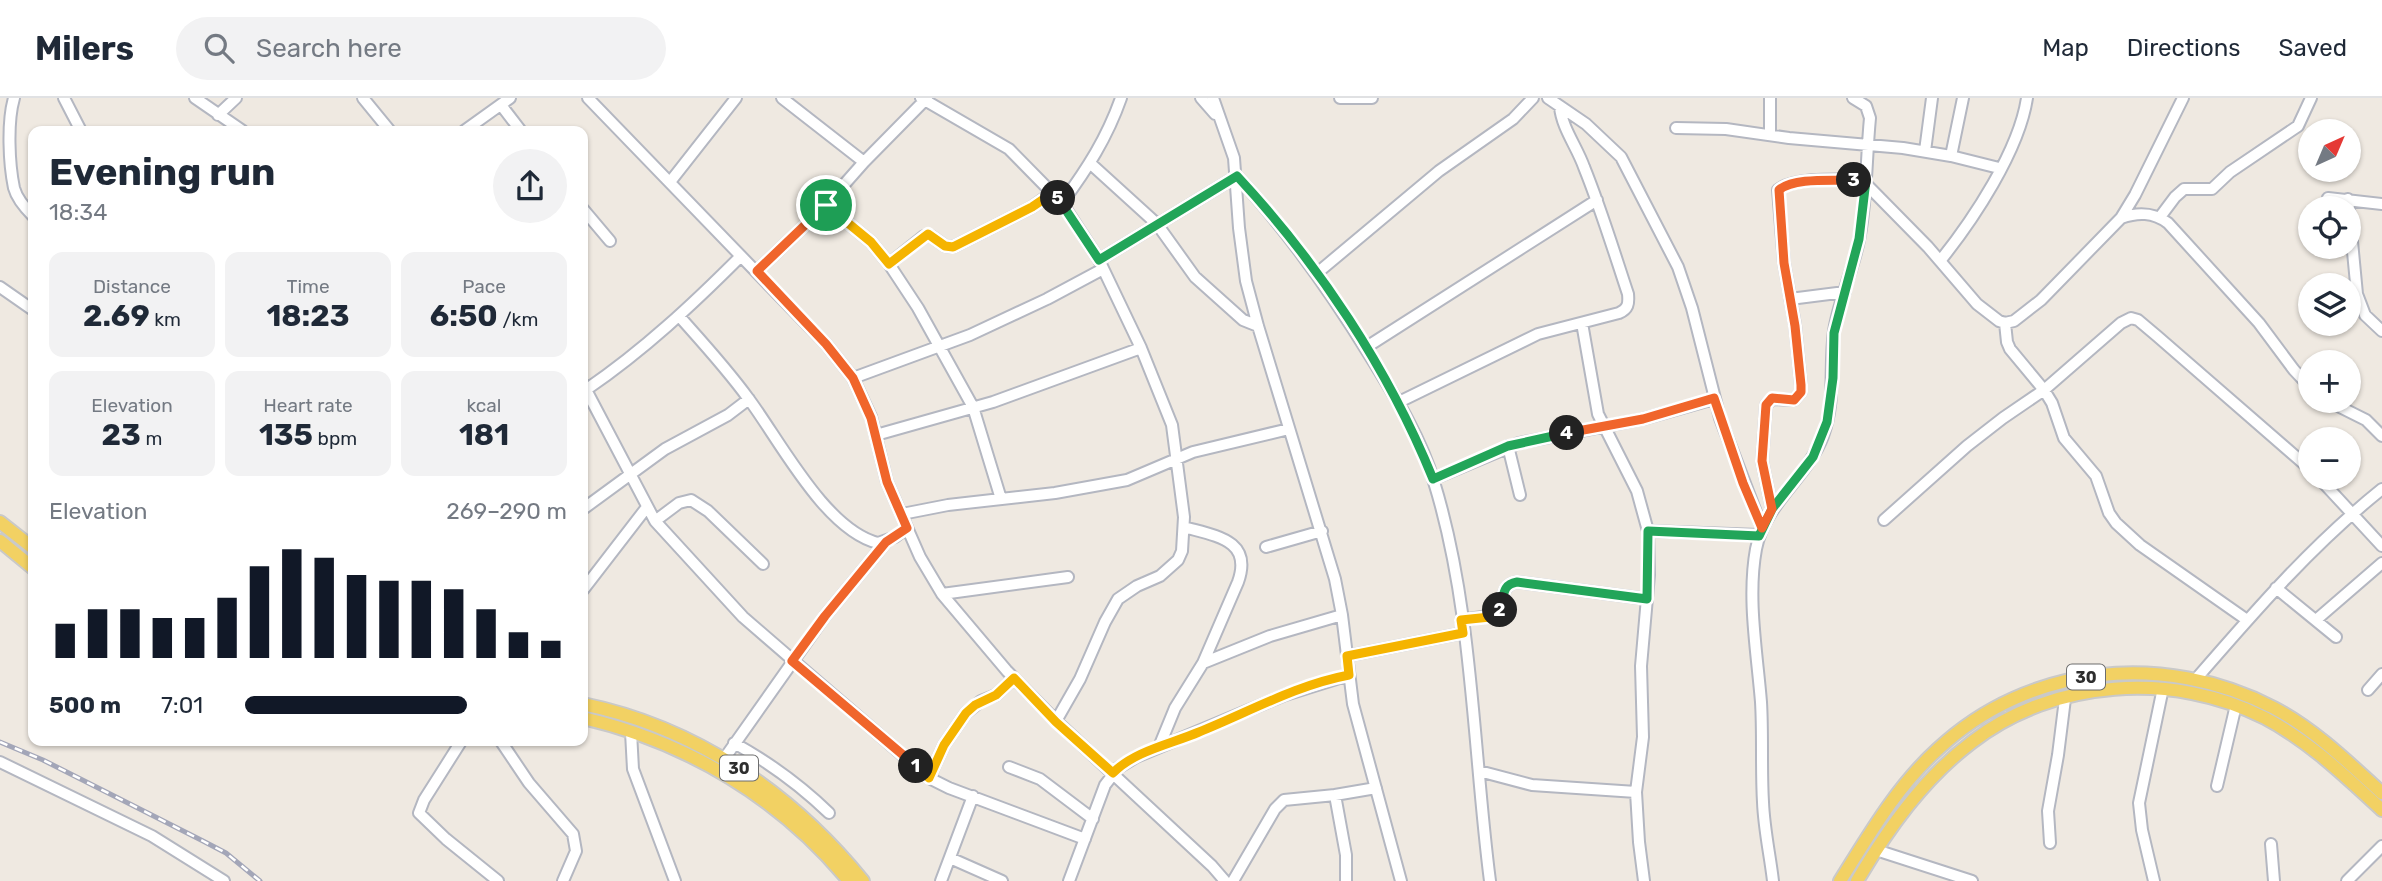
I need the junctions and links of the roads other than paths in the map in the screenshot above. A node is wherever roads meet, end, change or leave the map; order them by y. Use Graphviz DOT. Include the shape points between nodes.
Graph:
graph roads {
  1 [pos="14,98"];
  2 [pos="64,98"];
  3 [pos="195,98"];
  4 [pos="236,98"];
  5 [pos="363,98"];
  6 [pos="588,98"];
  7 [pos="736,98"];
  8 [pos="782,98"];
  9 [pos="1121,98"];
  10 [pos="1201,98"];
  11 [pos="1213,98"];
  12 [pos="1340,98"];
  13 [pos="1373,98"];
  14 [pos="1533,98"];
  15 [pos="1548,98"];
  16 [pos="1770,98"];
  17 [pos="1853,98"];
  18 [pos="1931,98"];
  19 [pos="1963,98"];
  20 [pos="2027,98"];
  21 [pos="2183,98"];
  22 [pos="2311,98"];
  23 [pos="925,99"];
  24 [pos="506,102"];
  25 [pos="1560,107"];
  26 [pos="218,115"];
  27 [pos="1218,118"];
  28 [pos="78,126"];
  29 [pos="229,126"];
  30 [pos="386,126"];
  31 [pos="471,126"];
  32 [pos="518,126"];
  33 [pos="1676,128"];
  34 [pos="1770,135"];
  35 [pos="1867,144"];
  36 [pos="1925,151"];
  37 [pos="1951,156"];
  38 [pos="863,162"];
  39 [pos="1091,164"];
  40 [pos="1999,169"];
  41 [pos="1237,176"];
  42 [pos="670,182"];
  43 [pos="1866,182"];
  44 [pos="1054,192"];
  45 [pos="1597,200"];
  46 [pos="2361,201"];
  47 [pos="1062,203"];
  48 [pos="2382,204"];
  49 [pos="826,205"];
  50 [pos="28,210"];
  51 [pos="588,215"];
  52 [pos="2160,217"];
  53 [pos="2121,218"];
  54 [pos="1157,224"];
  55 [pos="610,241"];
  56 [pos="741,256"];
  57 [pos="2354,259"];
  58 [pos="1940,261"];
  59 [pos="889,264"];
  60 [pos="1101,264"];
  61 [pos="757,271"];
  62 [pos="1316,274"];
  63 [pos="0,287"];
  64 [pos="1845,292"];
  65 [pos="1790,299"];
  66 [pos="28,307"];
  67 [pos="679,316"];
  68 [pos="1582,323"];
  69 [pos="2005,323"];
  70 [pos="1258,326"];
  71 [pos="2382,331"];
  72 [pos="939,347"];
  73 [pos="1141,348"];
  74 [pos="1366,348"];
  75 [pos="2298,374"];
  76 [pos="853,378"];
  77 [pos="588,384"];
  78 [pos="2044,390"];
  79 [pos="588,392"];
  80 [pos="1714,398"];
  81 [pos="749,399"];
  82 [pos="1399,402"];
  83 [pos="973,407"];
  84 [pos="2352,413"];
  85 [pos="1603,427"];
  86 [pos="1289,429"];
  87 [pos="876,435"];
  88 [pos="2382,436"];
  89 [pos="1508,446"];
  90 [pos="1177,458"];
  91 [pos="2298,459"];
  92 [pos="632,474"];
  93 [pos="1433,479"];
  94 [pos="2382,489"];
  95 [pos="2330,490"];
  96 [pos="1520,495"];
  97 [pos="588,496"];
  98 [pos="1001,499"];
  99 [pos="593,501"];
  100 [pos="588,505"];
  101 [pos="647,507"];
  102 [pos="1772,509"];
  103 [pos="902,514"];
  104 [pos="2351,514"];
  105 [pos="1884,520"];
  106 [pos="655,521"];
  107 [pos="0,522"];
  108 [pos="1185,527"];
  109 [pos="907,528"];
  110 [pos="1322,531"];
  111 [pos="1648,531"];
  112 [pos="1760,532"];
  113 [pos="0,541"];
  114 [pos="886,542"];
  115 [pos="28,544"];
  116 [pos="2382,546"];
  117 [pos="1266,547"];
  118 [pos="2382,563"];
  119 [pos="28,564"];
  120 [pos="763,564"];
  121 [pos="1068,577"];
  122 [pos="588,584"];
  123 [pos="2276,588"];
  124 [pos="942,594"];
  125 [pos="1647,599"];
  126 [pos="1342,615"];
  127 [pos="1461,620"];
  128 [pos="2247,620"];
  129 [pos="2316,620"];
  130 [pos="1463,633"];
  131 [pos="2336,637"];
  132 [pos="1347,656"];
  133 [pos="792,661"];
  134 [pos="1203,663"];
  135 [pos="2382,674"];
  136 [pos="1349,675"];
  137 [pos="1014,678"];
  138 [pos="2196,679"];
  139 [pos="2163,688"];
  140 [pos="2368,690"];
  141 [pos="2065,699"];
  142 [pos="588,705"];
  143 [pos="2236,705"];
  144 [pos="588,719"];
  145 [pos="1056,722"];
  146 [pos="631,732"];
  147 [pos="734,743"];
  148 [pos="458,746"];
  149 [pos="504,746"];
  150 [pos="1159,747"];
  151 [pos="724,759"];
  152 [pos="0,762"];
  153 [pos="1009,767"];
  154 [pos="1479,771"];
  155 [pos="1113,773"];
  156 [pos="929,778"];
  157 [pos="2361,783"];
  158 [pos="2217,786"];
  159 [pos="1376,788"];
  160 [pos="1636,792"];
  161 [pos="2382,793"];
  162 [pos="1335,795"];
  163 [pos="972,796"];
  164 [pos="2382,810"];
  165 [pos="830,813"];
  166 [pos="1093,818"];
  167 [pos="1085,839"];
  168 [pos="2050,843"];
  169 [pos="2271,844"];
  170 [pos="2382,846"];
  171 [pos="1876,850"];
  172 [pos="950,858"];
  173 [pos="1956,879"];
  174 [pos="224,881"];
  175 [pos="498,881"];
  176 [pos="563,881"];
  177 [pos="675,881"];
  178 [pos="849,881"];
  179 [pos="863,881"];
  180 [pos="941,881"];
  181 [pos="1002,881"];
  182 [pos="1069,881"];
  183 [pos="1225,881"];
  184 [pos="1233,881"];
  185 [pos="1346,881"];
  186 [pos="1401,881"];
  187 [pos="1490,881"];
  188 [pos="1644,881"];
  189 [pos="1773,881"];
  190 [pos="1840,881"];
  191 [pos="1857,881"];
  192 [pos="1972,881"];
  193 [pos="2154,881"];
  194 [pos="2274,881"];
  195 [pos="2347,881"];
  1 -- 50 [label="street" via="11,149 15,190"];
  2 -- 28 [label="street"];
  3 -- 26 [label="street"];
  4 -- 26 [label="street"];
  5 -- 30 [label="street"];
  6 -- 42 [label="street"];
  7 -- 42 [label="street"];
  8 -- 38 [label="street"];
  9 -- 39 [label="street"];
  10 -- 27 [label="street"];
  11 -- 27 [label="street"];
  12 -- 13 [label="street"];
  14 -- 62 [label="street" via="1513,119 1438,171"];
  15 -- 25 [label="street"];
  16 -- 34 [label="street"];
  17 -- 35 [label="street" via="1869,111"];
  18 -- 36 [label="street"];
  19 -- 37 [label="street"];
  20 -- 40 [label="street"];
  21 -- 53 [label="street"];
  22 -- 52 [label="street" via="2292,131 2212,189 2184,189"];
  23 -- 38 [label="street"];
  23 -- 44 [label="street" via="1009,149"];
  24 -- 31 [label="street"];
  24 -- 32 [label="street"];
  25 -- 45 [label="street"];
  25 -- 80 [label="street" via="1610,144 1630,171 1686,287"];
  26 -- 29 [label="street"];
  27 -- 41 [label="street"];
  33 -- 34 [label="street"];
  34 -- 35 [label="street"];
  35 -- 36 [label="street"];
  35 -- 43 [label="street"];
  36 -- 37 [label="street"];
  37 -- 40 [label="street"];
  38 -- 49 [label="street"];
  39 -- 47 [label="street"];
  39 -- 54 [label="street"];
  40 -- 58 [label="street" via="1963,233"];
  41 -- 54 [label="street"];
  41 -- 62 [label="street"];
  41 -- 70 [label="street" via="1239,228"];
  42 -- 56 [label="street"];
  43 -- 58 [label="street"];
  43 -- 64 [label="street" via="1859,239"];
  43 -- 65 [label="street" via="1804,182 1779,190"];
  44 -- 47 [label="street"];
  44 -- 59 [label="street" via="953,247 928,234"];
  45 -- 68 [label="street" via="1629,302 1619,313"];
  45 -- 74 [label="street"];
  46 -- 48 [label="street"];
  47 -- 60 [label="street"];
  49 -- 59 [label="street" via="871,242"];
  49 -- 61 [label="street"];
  51 -- 55 [label="street"];
  52 -- 53 [label="street"];
  52 -- 75 [label="street" via="2259,323"];
  53 -- 69 [label="street" via="2041,300"];
  54 -- 60 [label="street"];
  54 -- 70 [label="street" via="1195,277 1243,320"];
  56 -- 61 [label="street"];
  56 -- 67 [label="street"];
  57 -- 71 [label="street" via="2357,294 2365,315"];
  58 -- 69 [label="street" via="1977,303"];
  59 -- 72 [label="street"];
  60 -- 72 [label="street" via="1003,321"];
  60 -- 73 [label="street"];
  61 -- 76 [label="street"];
  62 -- 74 [label="street"];
  63 -- 66 [label="street"];
  64 -- 65 [label="street"];
  64 -- 102 [label="street" via="1834,333 1832,394 1823,436"];
  65 -- 102 [label="street" via="1801,392 1794,400 1772,398 1766,405 1762,461"];
  67 -- 77 [label="street" via="621,365"];
  67 -- 81 [label="street"];
  68 -- 82 [label="street" via="1513,344"];
  68 -- 85 [label="street"];
  69 -- 78 [label="street" via="2010,349"];
  70 -- 86 [label="street"];
  72 -- 76 [label="street"];
  72 -- 83 [label="street"];
  73 -- 83 [label="street"];
  73 -- 90 [label="street" via="1172,425"];
  74 -- 82 [label="street"];
  76 -- 87 [label="street"];
  78 -- 91 [label="street" via="2132,318"];
  78 -- 105 [label="street" via="1968,446"];
  78 -- 128 [label="street" via="2064,438 2096,476 2116,523"];
  79 -- 92 [label="street"];
  80 -- 85 [label="street"];
  80 -- 112 [label="street"];
  81 -- 92 [label="street"];
  81 -- 114 [label="street" via="799,474 830,509 856,534"];
  82 -- 93 [label="street"];
  83 -- 87 [label="street"];
  83 -- 98 [label="street"];
  84 -- 88 [label="street"];
  85 -- 89 [label="street"];
  85 -- 111 [label="street" via="1637,491"];
  86 -- 90 [label="street"];
  86 -- 110 [label="street"];
  87 -- 103 [label="street" via="887,482"];
  89 -- 93 [label="street"];
  89 -- 96 [label="street"];
  90 -- 98 [label="street" via="1127,480"];
  90 -- 108 [label="street"];
  92 -- 99 [label="street"];
  92 -- 101 [label="street"];
  93 -- 127 [label="street" via="1451,551"];
  94 -- 104 [label="street"];
  95 -- 104 [label="street"];
  97 -- 99 [label="street"];
  98 -- 103 [label="street"];
  99 -- 100 [label="street"];
  101 -- 106 [label="street"];
  101 -- 122 [label="street"];
  102 -- 112 [label="street"];
  103 -- 109 [label="street"];
  104 -- 116 [label="street"];
  104 -- 123 [label="street"];
  106 -- 120 [label="street" via="691,500"];
  106 -- 133 [label="street" via="743,617"];
  107 -- 115 [label="main road"];
  108 -- 134 [label="street" via="1230,542 1242,557 1242,572"];
  108 -- 145 [label="street" via="1178,560 1160,576 1126,592 1111,610"];
  109 -- 114 [label="street"];
  109 -- 124 [label="street"];
  110 -- 117 [label="street"];
  110 -- 126 [label="street"];
  111 -- 112 [label="street"];
  111 -- 125 [label="street"];
  112 -- 189 [label="street" via="1753,595 1763,727 1763,807"];
  113 -- 119 [label="main road"];
  114 -- 133 [label="street"];
  118 -- 129 [label="street"];
  121 -- 124 [label="street"];
  123 -- 128 [label="street"];
  123 -- 129 [label="street"];
  124 -- 137 [label="street"];
  125 -- 127 [label="street" via="1517,582 1505,589 1496,615"];
  125 -- 160 [label="street" via="1641,666 1643,737"];
  126 -- 132 [label="street"];
  126 -- 134 [label="street" via="1270,636"];
  127 -- 130 [label="street"];
  128 -- 138 [label="street"];
  129 -- 131 [label="street"];
  130 -- 132 [label="street"];
  130 -- 154 [label="street"];
  132 -- 136 [label="street"];
  133 -- 147 [label="street"];
  133 -- 156 [label="street"];
  134 -- 150 [label="street" via="1175,708"];
  135 -- 140 [label="street"];
  136 -- 150 [label="street" via="1285,695"];
  136 -- 159 [label="street"];
  137 -- 145 [label="street"];
  137 -- 156 [label="street" via="966,713"];
  138 -- 157 [label="main road, 30" via="2275,708 2312,733"];
  138 -- 190 [label="main road, 30" via="2163,673 2092,675 2035,691 1990,711 1953,735 1924,763 1880,818"];
  139 -- 141 [label="main road, 30" via="2124,687"];
  139 -- 143 [label="main road, 30"];
  139 -- 193 [label="street" via="2139,803"];
  141 -- 168 [label="street" via="2048,811"];
  141 -- 171 [label="main road, 30" via="2009,719 1960,751 1912,801"];
  142 -- 151 [label="main road, 30" via="658,726"];
  143 -- 157 [label="main road, 30" via="2268,719"];
  143 -- 158 [label="street"];
  144 -- 146 [label="main road, 30"];
  145 -- 155 [label="street"];
  146 -- 177 [label="street" via="633,769"];
  146 -- 178 [label="main road, 30" via="678,749 747,788 790,821"];
  147 -- 151 [label="street"];
  147 -- 165 [label="street" via="785,774"];
  148 -- 175 [label="street" via="419,813"];
  149 -- 176 [label="street" via="573,834 576,851"];
  150 -- 155 [label="street"];
  151 -- 179 [label="main road, 30" via="791,806"];
  152 -- 174 [label="street" via="152,836"];
  153 -- 166 [label="street" via="1040,779"];
  154 -- 160 [label="street" via="1532,785"];
  154 -- 187 [label="street"];
  155 -- 166 [label="street"];
  155 -- 183 [label="street"];
  156 -- 163 [label="street"];
  157 -- 161 [label="main road, 30"];
  157 -- 164 [label="main road, 30"];
  159 -- 162 [label="street"];
  159 -- 186 [label="street"];
  160 -- 188 [label="street"];
  162 -- 184 [label="street" via="1284,800"];
  162 -- 185 [label="street"];
  163 -- 167 [label="street"];
  163 -- 172 [label="street"];
  166 -- 167 [label="street"];
  167 -- 182 [label="street"];
  169 -- 194 [label="street"];
  170 -- 195 [label="street"];
  171 -- 173 [label="street"];
  171 -- 191 [label="main road, 30"];
  172 -- 180 [label="street"];
  172 -- 181 [label="street"];
  173 -- 192 [label="street"];
}
